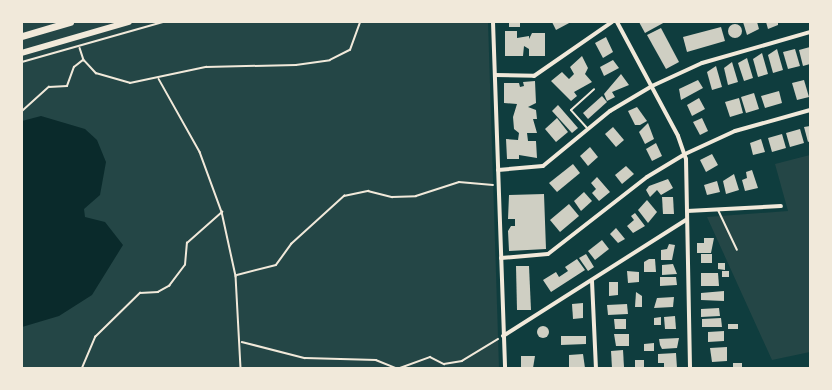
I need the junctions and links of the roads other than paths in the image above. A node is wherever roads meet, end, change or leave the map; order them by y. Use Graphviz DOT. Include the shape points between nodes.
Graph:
graph roads {
  1 [pos="70,22"];
  2 [pos="129,22"];
  3 [pos="493,22"];
  4 [pos="612,22"];
  5 [pos="617,22"];
  6 [pos="810,32"];
  7 [pos="22,36"];
  8 [pos="22,53"];
  9 [pos="495,75"];
  10 [pos="652,86"];
  11 [pos="594,90"];
  12 [pos="810,110"];
  13 [pos="588,129"];
  14 [pos="685,154"];
  15 [pos="498,170"];
  16 [pos="781,206"];
  17 [pos="718,210"];
  18 [pos="687,211"];
  19 [pos="686,220"];
  20 [pos="737,250"];
  21 [pos="501,258"];
  22 [pos="592,281"];
  23 [pos="504,336"];
  24 [pos="504,368"];
  25 [pos="596,368"];
  26 [pos="690,368"];
  1 -- 7 [label="highway"];
  2 -- 8 [label="main road"];
  3 -- 9 [label="street"];
  4 -- 9 [label="street" via="580,41 539,73 530,77"];
  5 -- 10 [label="street"];
  6 -- 10 [label="street" via="702,63"];
  9 -- 15 [label="street"];
  10 -- 13 [label="street" via="610,111"];
  10 -- 14 [label="street"];
  11 -- 13 [label="lane" via="571,110"];
  12 -- 14 [label="street" via="735,131"];
  13 -- 15 [label="street" via="543,166"];
  14 -- 18 [label="street"];
  14 -- 21 [label="street" via="647,177 548,254"];
  15 -- 21 [label="street"];
  16 -- 17 [label="street"];
  17 -- 18 [label="street"];
  17 -- 20 [label="lane"];
  18 -- 19 [label="street"];
  19 -- 22 [label="street"];
  19 -- 26 [label="street"];
  21 -- 23 [label="street"];
  22 -- 23 [label="street"];
  22 -- 25 [label="street"];
  23 -- 24 [label="street"];
}
